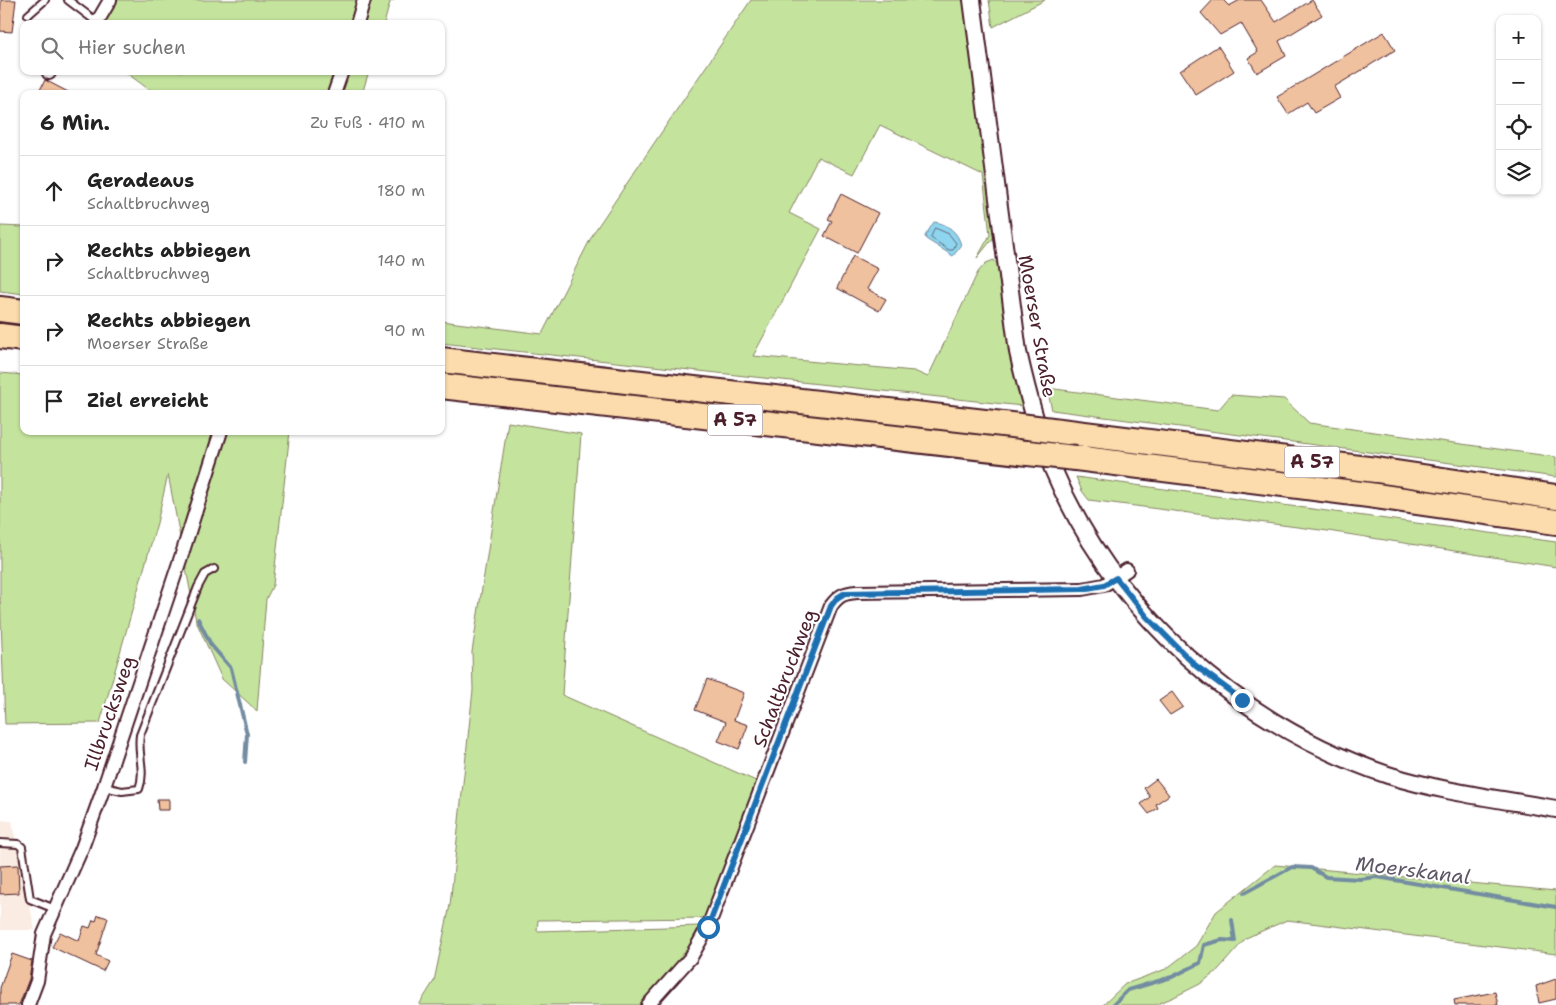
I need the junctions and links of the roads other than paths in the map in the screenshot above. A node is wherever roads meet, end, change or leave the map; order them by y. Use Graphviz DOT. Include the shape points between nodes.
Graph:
graph roads {
  1 [pos="45,0"];
  2 [pos="68,0"];
  3 [pos="110,0"];
  4 [pos="364,0"];
  5 [pos="972,0"];
  6 [pos="28,15"];
  7 [pos="92,20"];
  8 [pos="98,20"];
  9 [pos="358,20"];
  10 [pos="341,75"];
  11 [pos="335,90"];
  12 [pos="0,309"];
  13 [pos="20,312"];
  14 [pos="0,336"];
  15 [pos="20,338"];
  16 [pos="445,360"];
  17 [pos="445,386"];
  18 [pos="220,435"];
  19 [pos="1556,496"];
  20 [pos="1556,522"];
  21 [pos="214,569"];
  22 [pos="1121,574"];
  23 [pos="104,787"];
  24 [pos="1556,810"];
  25 [pos="0,843"];
  26 [pos="55,909"];
  27 [pos="28,1005"];
  28 [pos="648,1005"];
  1 -- 6 [label="lane"];
  2 -- 7 [label="lane"];
  3 -- 8 [label="street"];
  4 -- 9 [label="street"];
  5 -- 22 [label="street, Moerser Straße" via="1018,352 1030,404 1053,469 1075,515"];
  10 -- 11 [label="street"];
  12 -- 13 [label="highway"];
  14 -- 15 [label="highway"];
  16 -- 19 [label="highway, A 57, bridge" via="1020,426"];
  17 -- 20 [label="highway, A 57, bridge" via="1076,458 1369,494"];
  18 -- 23 [label="street, Illbrucksweg"];
  21 -- 23 [label="lane" via="205,574 198,587 140,735 138,748 143,778 139,789 122,791"];
  22 -- 24 [label="street, Moerser Straße" via="1147,617 1196,666 1254,709 1307,740 1404,779"];
  22 -- 28 [label="street, Schaltbruchweg" via="1104,585 1082,589 857,592 837,598 831,606 708,927 691,957"];
  23 -- 26 [label="street, Illbrucksweg"];
  25 -- 26 [label="lane" via="22,847 30,899"];
  26 -- 27 [label="street, Illbrucksweg" via="44,934 37,981"];
}
